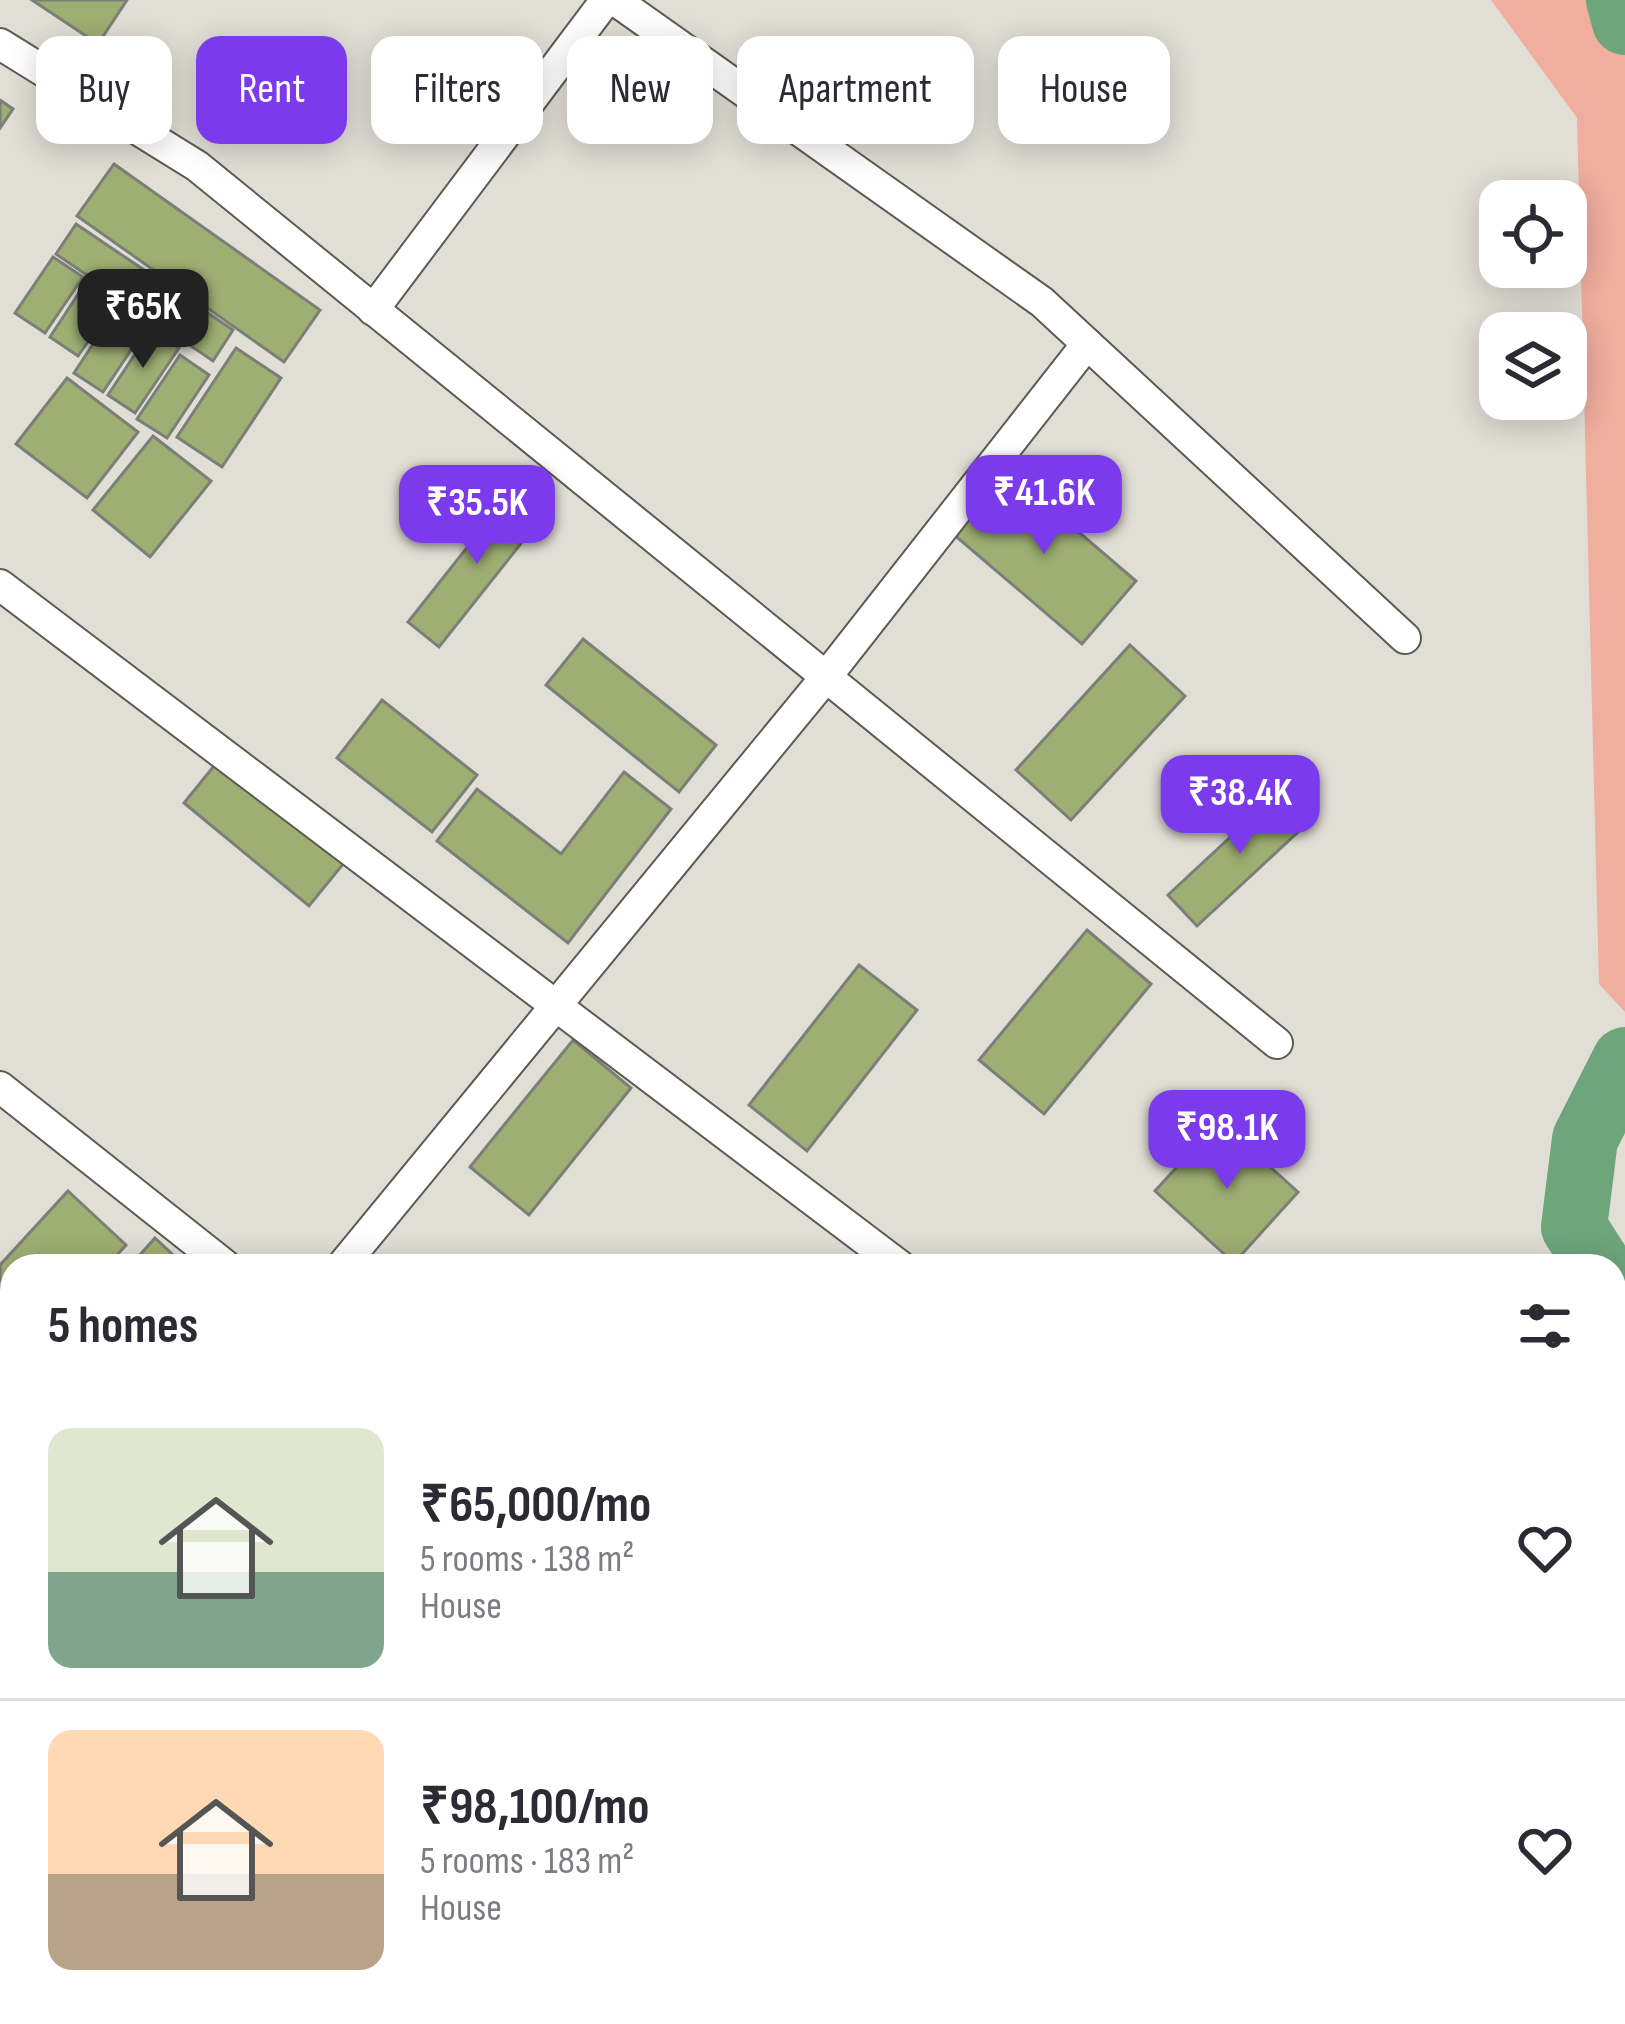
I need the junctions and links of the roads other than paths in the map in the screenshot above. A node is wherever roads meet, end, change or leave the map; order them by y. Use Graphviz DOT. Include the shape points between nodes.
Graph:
graph roads {
  1 [pos="610,0"];
  2 [pos="0,44"];
  3 [pos="373,310"];
  4 [pos="1087,344"];
  5 [pos="0,585"];
  6 [pos="1405,638"];
  7 [pos="826,677"];
  8 [pos="560,1006"];
  9 [pos="1277,1042"];
  10 [pos="0,1087"];
  11 [pos="211,1254"];
  12 [pos="352,1254"];
  13 [pos="884,1254"];
  1 -- 3 [label="street"];
  1 -- 4 [label="street" via="1042,302"];
  2 -- 3 [label="street" via="197,166"];
  3 -- 7 [label="street"];
  4 -- 6 [label="street"];
  4 -- 7 [label="street"];
  5 -- 8 [label="street"];
  7 -- 8 [label="street"];
  7 -- 9 [label="street"];
  8 -- 12 [label="street"];
  8 -- 13 [label="street"];
  10 -- 11 [label="street"];
}
